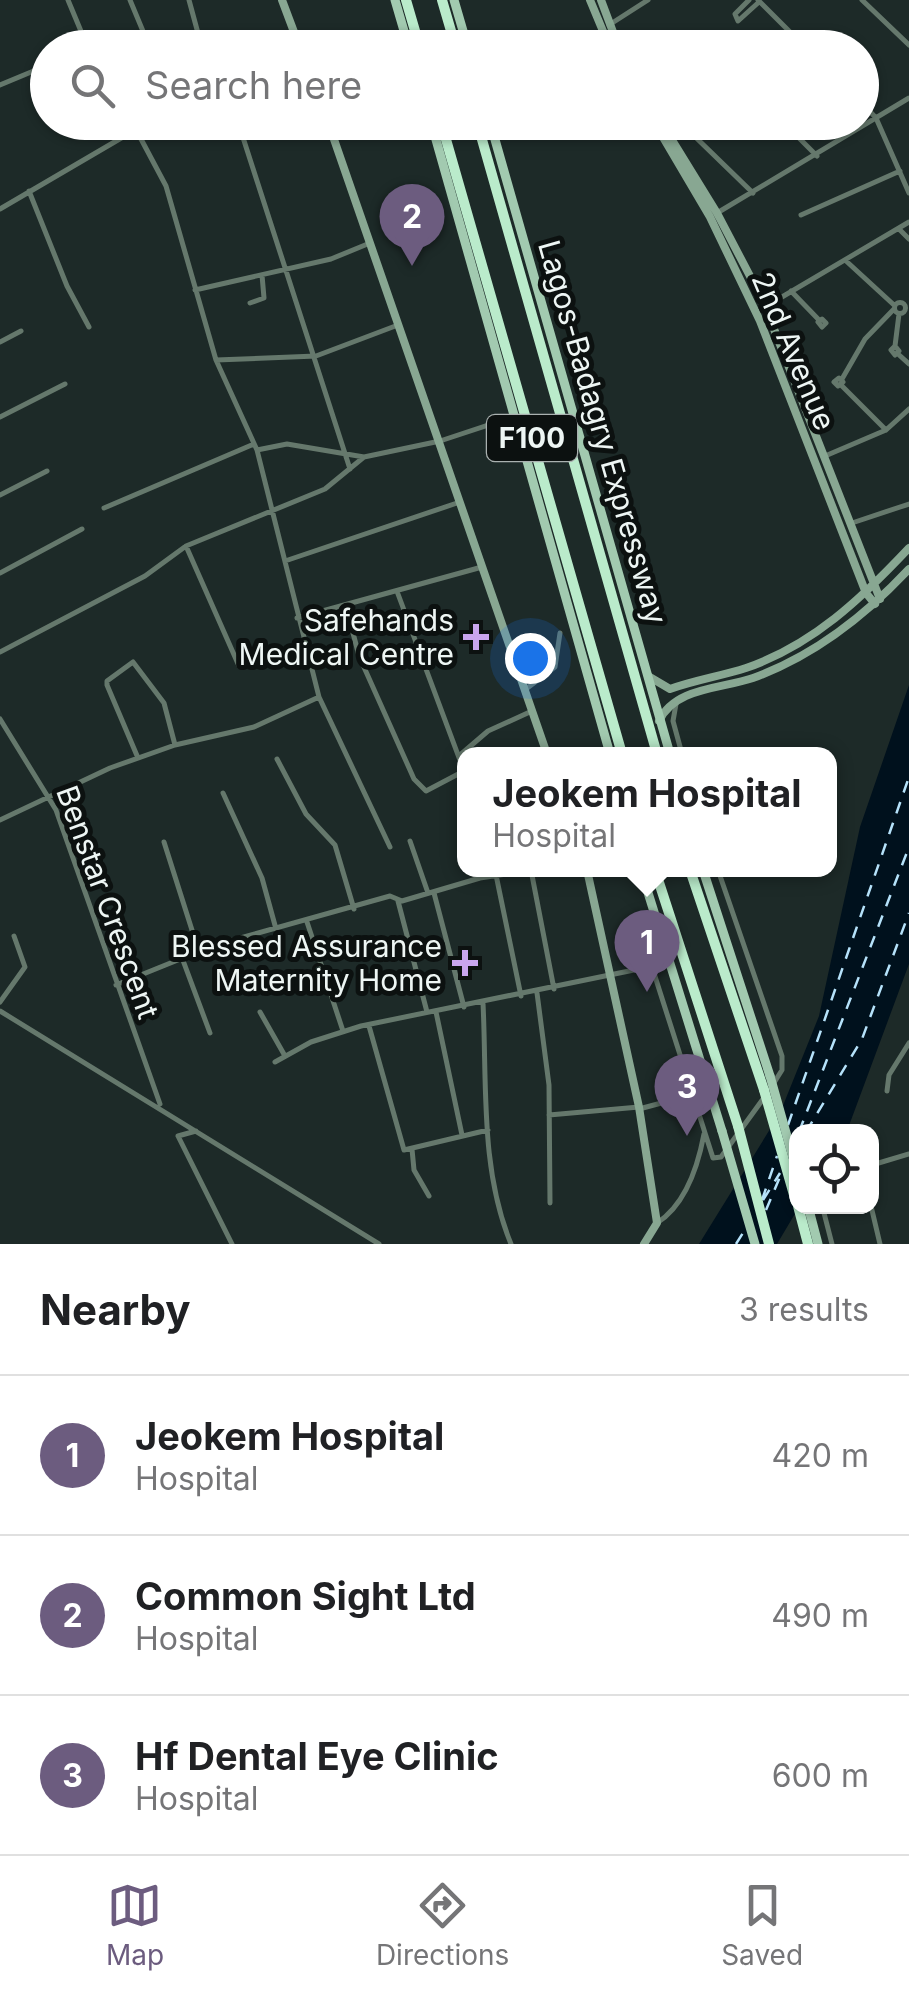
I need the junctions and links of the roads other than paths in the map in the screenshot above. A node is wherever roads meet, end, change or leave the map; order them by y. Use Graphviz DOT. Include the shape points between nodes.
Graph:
graph roads {
  1 [pos="68,0"];
  2 [pos="130,0"];
  3 [pos="189,0"];
  4 [pos="282,0"];
  5 [pos="396,0"];
  6 [pos="406,0"];
  7 [pos="442,0"];
  8 [pos="454,0"];
  9 [pos="590,0"];
  10 [pos="600,0"];
  11 [pos="648,0"];
  12 [pos="749,0"];
  13 [pos="862,0"];
  14 [pos="759,1"];
  15 [pos="609,25"];
  16 [pos="80,30"];
  17 [pos="142,30"];
  18 [pos="197,30"];
  19 [pos="293,30"];
  20 [pos="404,30"];
  21 [pos="415,30"];
  22 [pos="451,30"];
  23 [pos="463,30"];
  24 [pos="602,30"];
  25 [pos="611,30"];
  26 [pos="788,30"];
  27 [pos="909,45"];
  28 [pos="30,72"];
  29 [pos="0,85"];
  30 [pos="909,98"];
  31 [pos="879,116"];
  32 [pos="879,124"];
  33 [pos="115,140"];
  34 [pos="138,140"];
  35 [pos="244,140"];
  36 [pos="335,140"];
  37 [pos="436,140"];
  38 [pos="447,140"];
  39 [pos="483,140"];
  40 [pos="495,140"];
  41 [pos="669,140"];
  42 [pos="699,140"];
  43 [pos="801,140"];
  44 [pos="842,140"];
  45 [pos="817,156"];
  46 [pos="900,170"];
  47 [pos="29,191"];
  48 [pos="754,193"];
  49 [pos="909,193"];
  50 [pos="0,208"];
  51 [pos="714,215"];
  52 [pos="801,215"];
  53 [pos="909,222"];
  54 [pos="898,229"];
  55 [pos="909,239"];
  56 [pos="372,242"];
  57 [pos="845,260"];
  58 [pos="287,269"];
  59 [pos="262,274"];
  60 [pos="195,290"];
  61 [pos="791,291"];
  62 [pos="250,303"];
  63 [pos="765,307"];
  64 [pos="896,309"];
  65 [pos="819,320"];
  66 [pos="400,324"];
  67 [pos="90,327"];
  68 [pos="21,331"];
  69 [pos="0,342"];
  70 [pos="316,356"];
  71 [pos="216,360"];
  72 [pos="909,364"];
  73 [pos="66,384"];
  74 [pos="909,408"];
  75 [pos="0,417"];
  76 [pos="513,417"];
  77 [pos="886,430"];
  78 [pos="440,442"];
  79 [pos="255,447"];
  80 [pos="347,454"];
  81 [pos="826,456"];
  82 [pos="364,457"];
  83 [pos="350,469"];
  84 [pos="47,470"];
  85 [pos="0,496"];
  86 [pos="460,502"];
  87 [pos="909,504"];
  88 [pos="104,508"];
  89 [pos="273,511"];
  90 [pos="852,524"];
  91 [pos="82,529"];
  92 [pos="186,546"];
  93 [pos="909,548"];
  94 [pos="285,561"];
  95 [pos="482,567"];
  96 [pos="909,569"];
  97 [pos="888,570"];
  98 [pos="869,571"];
  99 [pos="0,573"];
  100 [pos="869,591"];
  101 [pos="398,594"];
  102 [pos="877,601"];
  103 [pos="346,606"];
  104 [pos="297,618"];
  105 [pos="560,633"];
  106 [pos="0,652"];
  107 [pos="239,666"];
  108 [pos="645,674"];
  109 [pos="526,690"];
  110 [pos="320,697"];
  111 [pos="678,698"];
  112 [pos="532,711"];
  113 [pos="0,719"];
  114 [pos="659,720"];
  115 [pos="175,745"];
  116 [pos="457,747"];
  117 [pos="469,747"];
  118 [pos="544,747"];
  119 [pos="608,747"];
  120 [pos="620,747"];
  121 [pos="656,747"];
  122 [pos="668,747"];
  123 [pos="680,747"];
  124 [pos="138,758"];
  125 [pos="277,759"];
  126 [pos="457,775"];
  127 [pos="223,793"];
  128 [pos="50,794"];
  129 [pos="0,820"];
  130 [pos="410,841"];
  131 [pos="164,842"];
  132 [pos="390,847"];
  133 [pos="481,877"];
  134 [pos="497,877"];
  135 [pos="533,877"];
  136 [pos="588,877"];
  137 [pos="643,877"];
  138 [pos="657,877"];
  139 [pos="692,877"];
  140 [pos="704,877"];
  141 [pos="720,877"];
  142 [pos="431,893"];
  143 [pos="398,902"];
  144 [pos="354,908"];
  145 [pos="307,922"];
  146 [pos="276,929"];
  147 [pos="14,936"];
  148 [pos="226,942"];
  149 [pos="215,945"];
  150 [pos="198,949"];
  151 [pos="182,955"];
  152 [pos="668,963"];
  153 [pos="652,967"];
  154 [pos="612,976"];
  155 [pos="115,985"];
  156 [pos="554,989"];
  157 [pos="538,993"];
  158 [pos="521,996"];
  159 [pos="0,1002"];
  160 [pos="483,1004"];
  161 [pos="464,1006"];
  162 [pos="0,1010"];
  163 [pos="260,1012"];
  164 [pos="427,1012"];
  165 [pos="436,1012"];
  166 [pos="368,1025"];
  167 [pos="342,1031"];
  168 [pos="210,1033"];
  169 [pos="909,1044"];
  170 [pos="284,1056"];
  171 [pos="275,1062"];
  172 [pos="888,1090"];
  173 [pos="695,1094"];
  174 [pos="161,1107"];
  175 [pos="639,1108"];
  176 [pos="549,1115"];
  177 [pos="196,1130"];
  178 [pos="488,1130"];
  179 [pos="704,1131"];
  180 [pos="462,1134"];
  181 [pos="789,1143"];
  182 [pos="412,1149"];
  183 [pos="909,1154"];
  184 [pos="879,1163"];
  185 [pos="789,1176"];
  186 [pos="429,1196"];
  187 [pos="550,1202"];
  188 [pos="800,1214"];
  189 [pos="810,1214"];
  190 [pos="824,1214"];
  191 [pos="872,1214"];
  192 [pos="658,1224"];
  193 [pos="807,1239"];
  194 [pos="232,1244"];
  195 [pos="378,1244"];
  196 [pos="511,1244"];
  197 [pos="644,1244"];
  198 [pos="755,1244"];
  199 [pos="769,1244"];
  200 [pos="818,1244"];
  201 [pos="832,1244"];
  202 [pos="880,1244"];
  1 -- 16 [label="street"];
  2 -- 17 [label="street"];
  3 -- 18 [label="street"];
  4 -- 19 [label="main road"];
  5 -- 20 [label="main road"];
  6 -- 21 [label="highway"];
  7 -- 22 [label="highway"];
  8 -- 23 [label="main road"];
  9 -- 24 [label="main road"];
  10 -- 15 [label="main road"];
  11 -- 15 [label="street"];
  12 -- 14 [label="street" via="736,14 738,21"];
  13 -- 27 [label="street"];
  14 -- 26 [label="street"];
  15 -- 25 [label="main road"];
  28 -- 29 [label="street"];
  30 -- 31 [label="street"];
  32 -- 46 [label="street"];
  33 -- 47 [label="street"];
  34 -- 60 [label="street" via="166,186"];
  35 -- 58 [label="street"];
  36 -- 56 [label="main road"];
  37 -- 76 [label="main road"];
  38 -- 120 [label="highway, F100"];
  39 -- 121 [label="highway, Lagos-Badagry Expressway / F100"];
  40 -- 108 [label="main road, Lagos-Badagry Expressway"];
  41 -- 51 [label="main road, 2nd Avenue"];
  42 -- 48 [label="street"];
  43 -- 45 [label="street"];
  44 -- 45 [label="street"];
  45 -- 48 [label="street"];
  46 -- 49 [label="street"];
  46 -- 52 [label="street"];
  47 -- 50 [label="street"];
  47 -- 67 [label="street"];
  48 -- 51 [label="street"];
  51 -- 63 [label="main road, 2nd Avenue"];
  51 -- 100 [label="main road, 2nd Avenue"];
  53 -- 54 [label="street"];
  54 -- 55 [label="street"];
  54 -- 57 [label="street"];
  56 -- 58 [label="street"];
  56 -- 66 [label="main road"];
  57 -- 61 [label="street"];
  57 -- 64 [label="street"];
  58 -- 59 [label="street"];
  58 -- 70 [label="street"];
  59 -- 60 [label="street"];
  59 -- 62 [label="street" via="264,298"];
  60 -- 71 [label="street"];
  61 -- 63 [label="street"];
  61 -- 65 [label="street"];
  63 -- 81 [label="main road, 2nd Avenue"];
  64 -- 72 [label="street" via="896,350"];
  64 -- 77 [label="street" via="872,330 842,382"];
  66 -- 70 [label="street"];
  66 -- 78 [label="main road"];
  68 -- 69 [label="street"];
  70 -- 71 [label="street"];
  70 -- 80 [label="street"];
  71 -- 79 [label="street"];
  73 -- 75 [label="street"];
  74 -- 77 [label="street"];
  76 -- 78 [label="street"];
  76 -- 119 [label="main road"];
  77 -- 81 [label="street"];
  78 -- 82 [label="street"];
  78 -- 86 [label="main road"];
  79 -- 80 [label="street" via="287,444"];
  79 -- 88 [label="street"];
  79 -- 89 [label="street"];
  80 -- 82 [label="street"];
  80 -- 83 [label="street"];
  81 -- 90 [label="main road, 2nd Avenue"];
  82 -- 83 [label="street"];
  83 -- 89 [label="street" via="325,489"];
  84 -- 85 [label="street"];
  86 -- 94 [label="street"];
  86 -- 95 [label="main road"];
  87 -- 90 [label="street"];
  89 -- 92 [label="street"];
  89 -- 94 [label="street"];
  90 -- 98 [label="main road, 2nd Avenue"];
  91 -- 99 [label="street"];
  92 -- 106 [label="street" via="145,576"];
  92 -- 107 [label="street"];
  93 -- 97 [label="main road"];
  94 -- 104 [label="street"];
  95 -- 101 [label="street"];
  95 -- 109 [label="main road"];
  96 -- 102 [label="main road"];
  97 -- 98 [label="main road"];
  97 -- 100 [label="main road"];
  98 -- 100 [label="main road, 2nd Avenue"];
  100 -- 102 [label="main road, 2nd Avenue"];
  100 -- 108 [label="main road" via="803,641 747,668 670,690"];
  101 -- 103 [label="street"];
  101 -- 116 [label="street"];
  102 -- 111 [label="main road" via="796,658"];
  103 -- 104 [label="street"];
  103 -- 126 [label="street" via="359,656 417,784 426,791"];
  104 -- 110 [label="street"];
  105 -- 109 [label="street" via="555,667"];
  108 -- 114 [label="main road, Lagos-Badagry Expressway"];
  109 -- 112 [label="main road"];
  110 -- 115 [label="street" via="254,727"];
  110 -- 132 [label="street"];
  111 -- 114 [label="main road"];
  111 -- 123 [label="street" via="672,721"];
  112 -- 117 [label="street" via="488,730"];
  112 -- 118 [label="main road"];
  113 -- 128 [label="street, Benstar Crescent"];
  114 -- 122 [label="main road, Lagos-Badagry Expressway"];
  115 -- 124 [label="street"];
  115 -- 124 [label="street" via="158,692 133,662 106,686"];
  124 -- 128 [label="street"];
  125 -- 144 [label="street" via="306,814 335,845"];
  127 -- 146 [label="street" via="262,878"];
  128 -- 129 [label="street"];
  128 -- 155 [label="street, Benstar Crescent"];
  130 -- 142 [label="street"];
  131 -- 150 [label="street"];
  133 -- 142 [label="street"];
  134 -- 158 [label="street"];
  135 -- 156 [label="street"];
  136 -- 154 [label="main road"];
  137 -- 152 [label="main road"];
  138 -- 199 [label="highway, bridge"];
  139 -- 185 [label="highway, bridge"];
  140 -- 181 [label="main road, bridge"];
  141 -- 179 [label="street" via="782,1066 719,1159"];
  142 -- 143 [label="street"];
  142 -- 161 [label="street"];
  143 -- 144 [label="street" via="390,896"];
  143 -- 164 [label="street"];
  144 -- 145 [label="street"];
  145 -- 146 [label="street"];
  145 -- 167 [label="street"];
  146 -- 148 [label="street"];
  147 -- 159 [label="street" via="25,966"];
  149 -- 150 [label="street"];
  150 -- 151 [label="street"];
  151 -- 155 [label="street"];
  151 -- 168 [label="street"];
  152 -- 153 [label="street"];
  152 -- 198 [label="main road, bridge"];
  153 -- 154 [label="street"];
  153 -- 173 [label="street"];
  154 -- 156 [label="street"];
  154 -- 175 [label="main road"];
  155 -- 174 [label="street, Benstar Crescent"];
  156 -- 157 [label="street"];
  157 -- 158 [label="street"];
  157 -- 176 [label="street"];
  158 -- 160 [label="street"];
  160 -- 161 [label="street"];
  160 -- 178 [label="street"];
  161 -- 165 [label="street"];
  162 -- 174 [label="street"];
  163 -- 170 [label="street"];
  164 -- 165 [label="street"];
  164 -- 166 [label="street"];
  165 -- 180 [label="street"];
  166 -- 167 [label="street"];
  166 -- 182 [label="street" via="403,1149"];
  167 -- 170 [label="street"];
  169 -- 172 [label="street" via="889,1075"];
  170 -- 171 [label="street"];
  173 -- 175 [label="street"];
  173 -- 179 [label="street"];
  174 -- 177 [label="street"];
  175 -- 176 [label="street"];
  175 -- 192 [label="main road"];
  176 -- 187 [label="street"];
  177 -- 194 [label="street" via="178,1136"];
  177 -- 195 [label="street"];
  178 -- 180 [label="street"];
  178 -- 196 [label="street" via="496,1200"];
  179 -- 192 [label="street" via="688,1185"];
  180 -- 182 [label="street"];
  182 -- 186 [label="street" via="414,1170"];
  183 -- 184 [label="street"];
  188 -- 193 [label="highway"];
  189 -- 200 [label="main road"];
  190 -- 201 [label="street"];
  191 -- 202 [label="street"];
  192 -- 197 [label="main road"];
}
